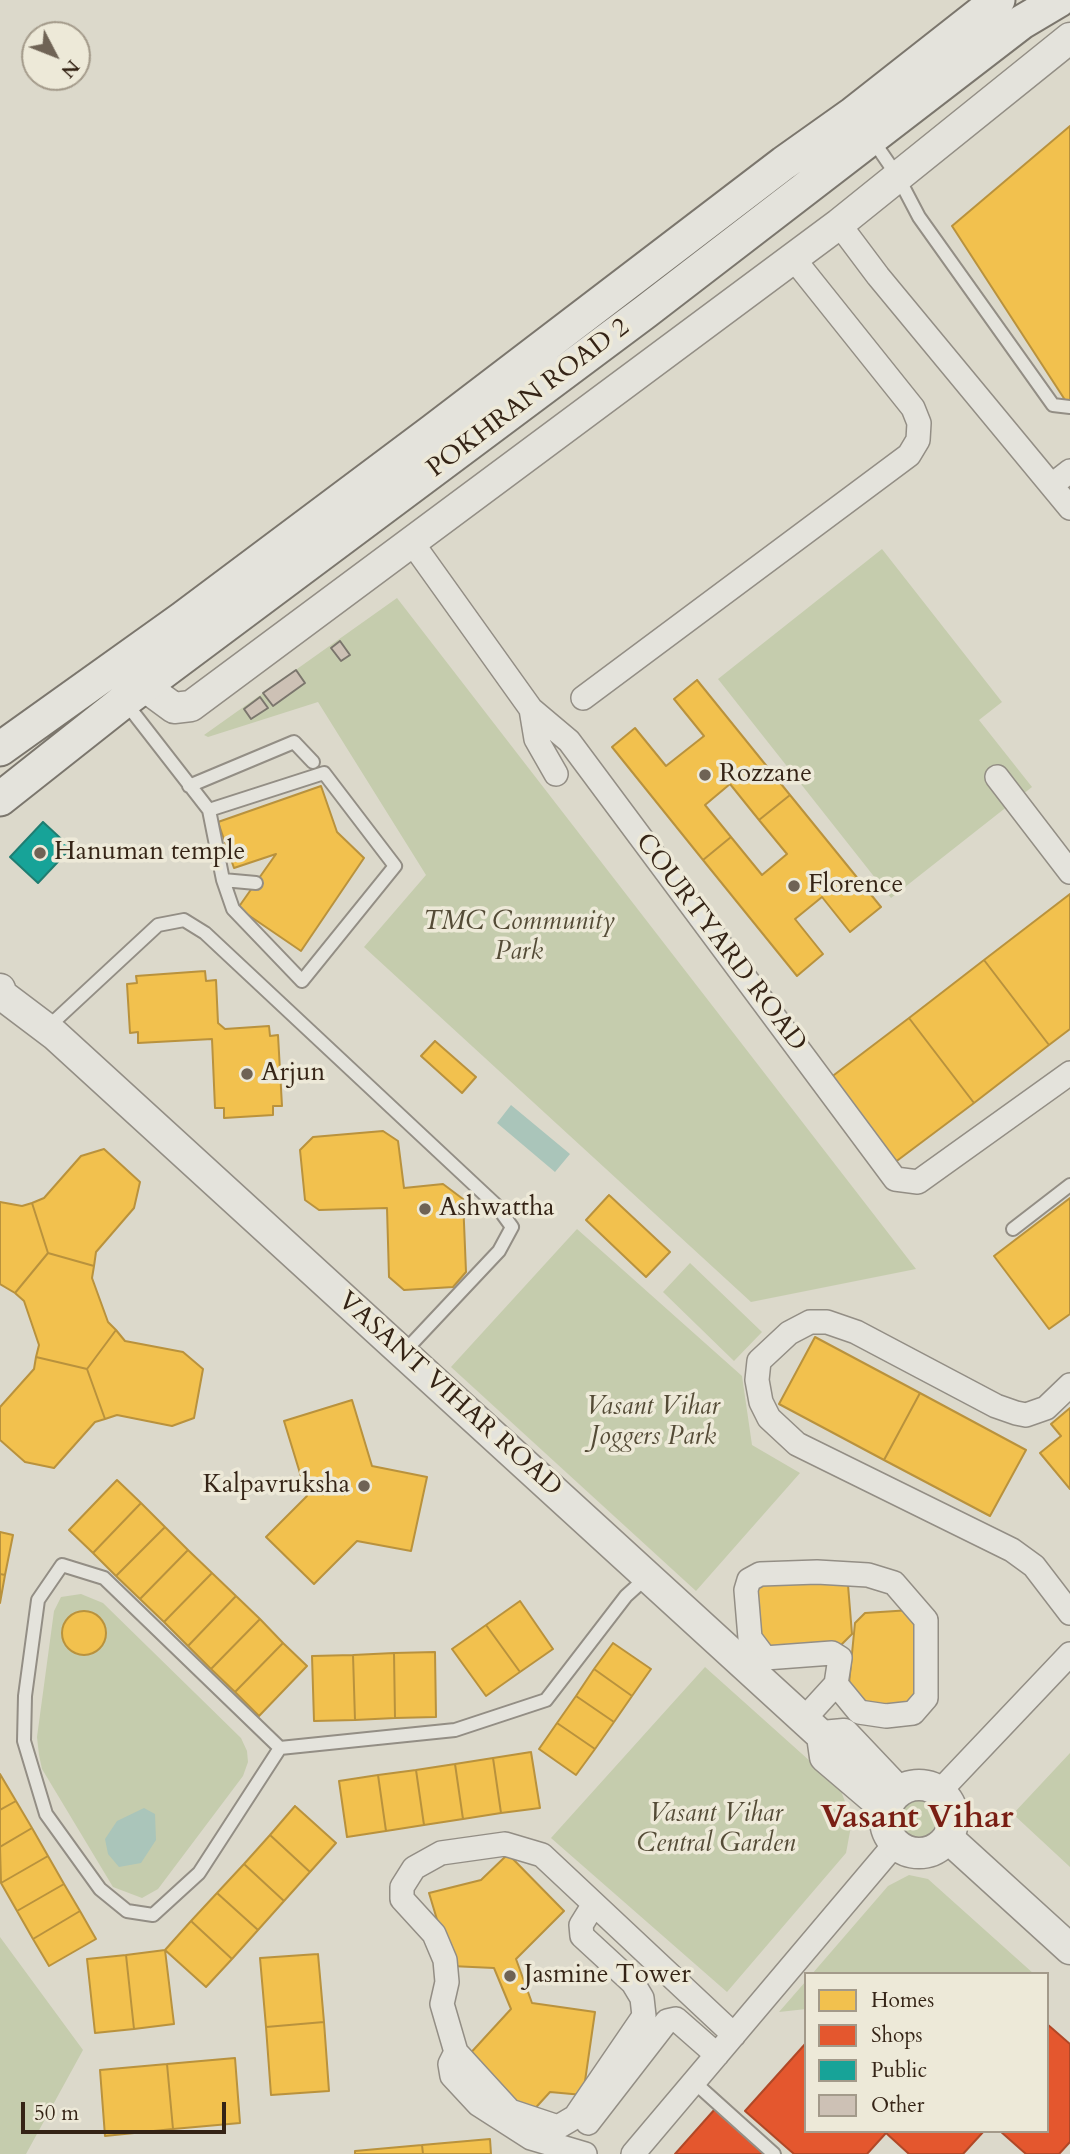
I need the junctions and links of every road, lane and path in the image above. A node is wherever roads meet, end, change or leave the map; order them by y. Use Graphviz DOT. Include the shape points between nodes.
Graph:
graph roads {
  1 [pos="998,0"];
  2 [pos="1059,0"];
  3 [pos="1070,38"];
  4 [pos="862,126"];
  5 [pos="898,177"];
  6 [pos="839,224"];
  7 [pos="793,258"];
  8 [pos="1070,407"];
  9 [pos="1070,471"];
  10 [pos="1052,485"];
  11 [pos="1070,508"];
  12 [pos="413,544"];
  13 [pos="134,694"];
  14 [pos="583,698"];
  15 [pos="531,709"];
  16 [pos="0,749"];
  17 [pos="313,762"];
  18 [pos="556,774"];
  19 [pos="998,777"];
  20 [pos="189,786"];
  21 [pos="0,799"];
  22 [pos="209,810"];
  23 [pos="1070,872"];
  24 [pos="223,880"];
  25 [pos="256,883"];
  26 [pos="1,993"];
  27 [pos="47,1028"];
  28 [pos="1070,1073"];
  29 [pos="1070,1185"];
  30 [pos="1013,1229"];
  31 [pos="403,1353"];
  32 [pos="1070,1385"];
  33 [pos="647,1577"];
  34 [pos="1070,1613"];
  35 [pos="1070,1655"];
  36 [pos="1070,1677"];
  37 [pos="836,1684"];
  38 [pos="813,1728"];
  39 [pos="280,1748"];
  40 [pos="944,1797"];
  41 [pos="892,1800"];
  42 [pos="948,1838"];
  43 [pos="895,1844"];
  44 [pos="594,1904"];
  45 [pos="1070,1949"];
  46 [pos="734,2035"];
  47 [pos="456,2052"];
  48 [pos="717,2055"];
  49 [pos="694,2082"];
  50 [pos="587,2124"];
  51 [pos="585,2154"];
  52 [pos="633,2154"];
  53 [pos="774,2154"];
  1 -- 4 [label="main road, POKHRAN ROAD 2"];
  2 -- 4 [label="main road, POKHRAN ROAD 2"];
  3 -- 5 [label="street"];
  4 -- 5 [label="lane"];
  4 -- 13 [label="main road, POKHRAN ROAD 2"];
  4 -- 16 [label="main road, POKHRAN ROAD 2"];
  5 -- 6 [label="street"];
  5 -- 8 [label="lane" via="919,217 1053,405"];
  6 -- 7 [label="street"];
  6 -- 10 [label="street"];
  7 -- 12 [label="street"];
  7 -- 14 [label="street" via="913,408 919,423 918,440 909,455"];
  9 -- 10 [label="street"];
  10 -- 11 [label="street"];
  12 -- 13 [label="street" via="191,706 174,708"];
  12 -- 15 [label="street, COURTYARD ROAD"];
  13 -- 20 [label="lane"];
  13 -- 21 [label="main road, POKHRAN ROAD 2"];
  15 -- 18 [label="street" via="536,739"];
  15 -- 28 [label="street, COURTYARD ROAD" via="569,741 895,1179 918,1182"];
  17 -- 20 [label="lane" via="294,742"];
  19 -- 23 [label="street"];
  20 -- 22 [label="lane"];
  22 -- 24 [label="lane"];
  22 -- 24 [label="lane" via="324,773 395,866 302,981 233,909"];
  24 -- 25 [label="lane"];
  26 -- 27 [label="street, VASANT VIHAR ROAD"];
  27 -- 31 [label="street, VASANT VIHAR ROAD"];
  27 -- 31 [label="lane" via="158,925 184,920 205,933 496,1205 512,1227 499,1251"];
  29 -- 30 [label="lane"];
  31 -- 33 [label="street, VASANT VIHAR ROAD"];
  32 -- 34 [label="street" via="1046,1408 1026,1415 1016,1413 856,1332 827,1322 810,1322 789,1333 759,1361 757,1380 769,1418 797,1444 1012,1550 1034,1566"];
  33 -- 38 [label="street, VASANT VIHAR ROAD"];
  33 -- 39 [label="lane" via="626,1596 546,1700 455,1730"];
  35 -- 40 [label="street"];
  36 -- 40 [label="street"];
  37 -- 37 [label="street" via="859,1712 913,1713 926,1698 926,1620 894,1583 868,1575 754,1576 746,1584 750,1638 765,1658 832,1653 840,1658"];
  37 -- 38 [label="street"];
  38 -- 41 [label="street" via="825,1756"];
  39 -- 39 [label="lane" via="198,1873 153,1915 127,1911 100,1889 46,1814 24,1741 38,1600 62,1565 104,1578"];
  40 -- 41 [label="street" via="919,1784"];
  40 -- 42 [label="street" via="953,1820"];
  41 -- 43 [label="street" via="886,1828"];
  42 -- 43 [label="street" via="929,1852 917,1853"];
  42 -- 45 [label="street"];
  43 -- 46 [label="street"];
  44 -- 46 [label="street"];
  44 -- 47 [label="street" via="542,1855 505,1844 441,1853 414,1868 402,1887 402,1899 434,1934 445,1960 442,2004"];
  44 -- 47 [label="street" via="581,1925 582,1937 633,1983 642,1998 644,2015 575,2117 558,2127 510,2111"];
  46 -- 48 [label="street"];
  47 -- 51 [label="street" via="450,2064 452,2076 478,2104 531,2138"];
  48 -- 49 [label="street"];
  48 -- 50 [label="street" via="676,2019 667,2021"];
  49 -- 52 [label="street"];
  49 -- 53 [label="lane"];
}
